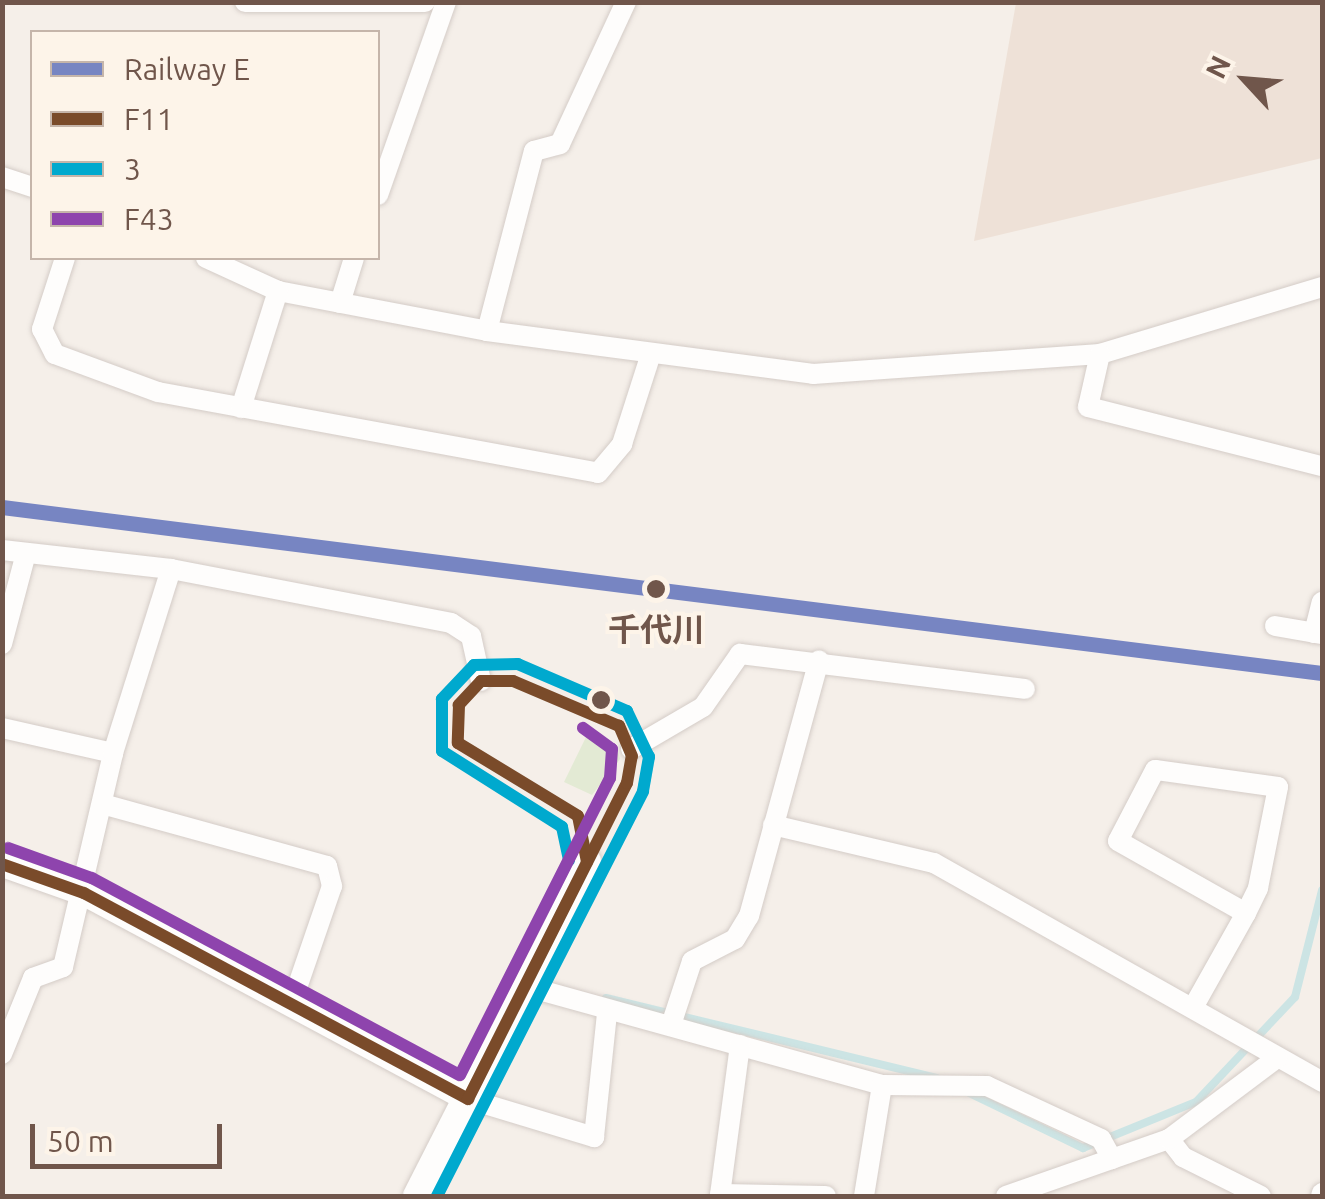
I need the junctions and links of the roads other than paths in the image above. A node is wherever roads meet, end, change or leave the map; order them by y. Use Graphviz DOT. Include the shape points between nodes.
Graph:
graph roads {
  1 [pos="245,2"];
  2 [pos="426,2"];
  3 [pos="446,2"];
  4 [pos="626,2"];
  5 [pos="2,177"];
  6 [pos="30,187"];
  7 [pos="380,189"];
  8 [pos="65,260"];
  9 [pos="210,260"];
  10 [pos="353,260"];
  11 [pos="1322,286"];
  12 [pos="278,291"];
  13 [pos="340,302"];
  14 [pos="487,331"];
  15 [pos="1100,354"];
  16 [pos="650,357"];
  17 [pos="241,408"];
  18 [pos="1322,466"];
  19 [pos="2,550"];
  20 [pos="26,553"];
  21 [pos="171,569"];
  22 [pos="1322,602"];
  23 [pos="1275,626"];
  24 [pos="1318,633"];
  25 [pos="2,644"];
  26 [pos="819,660"];
  27 [pos="481,680"];
  28 [pos="1025,690"];
  29 [pos="2,728"];
  30 [pos="631,749"];
  31 [pos="113,753"];
  32 [pos="106,806"];
  33 [pos="772,825"];
  34 [pos="587,862"];
  35 [pos="2,864"];
  36 [pos="84,892"];
  37 [pos="1246,913"];
  38 [pos="525,986"];
  39 [pos="293,998"];
  40 [pos="1194,1004"];
  41 [pos="607,1013"];
  42 [pos="671,1025"];
  43 [pos="5,1044"];
  44 [pos="740,1045"];
  45 [pos="1277,1058"];
  46 [pos="1322,1082"];
  47 [pos="882,1085"];
  48 [pos="468,1099"];
  49 [pos="1169,1139"];
  50 [pos="1112,1159"];
  51 [pos="417,1196"];
  52 [pos="826,1196"];
  53 [pos="864,1196"];
  54 [pos="1015,1196"];
  55 [pos="1262,1196"];
  1 -- 2 [label="street"];
  3 -- 7 [label="street"];
  4 -- 14 [label="street" via="560,144 534,151"];
  5 -- 6 [label="street"];
  8 -- 17 [label="street" via="42,329 55,354 158,392"];
  9 -- 12 [label="street"];
  10 -- 13 [label="street"];
  11 -- 15 [label="street"];
  12 -- 13 [label="street"];
  12 -- 17 [label="street"];
  13 -- 14 [label="street"];
  14 -- 16 [label="street"];
  15 -- 16 [label="street" via="813,374"];
  15 -- 18 [label="street" via="1088,407"];
  16 -- 17 [label="street" via="622,444 598,473"];
  19 -- 20 [label="street"];
  20 -- 21 [label="street"];
  20 -- 25 [label="street"];
  21 -- 27 [label="street" via="451,623 471,636"];
  21 -- 31 [label="street"];
  22 -- 24 [label="street"];
  23 -- 24 [label="street"];
  26 -- 28 [label="street"];
  26 -- 30 [label="street" via="729,658 703,706"];
  26 -- 33 [label="street"];
  29 -- 31 [label="street"];
  31 -- 32 [label="street"];
  32 -- 36 [label="street"];
  32 -- 39 [label="street" via="327,866 332,886"];
  33 -- 40 [label="street" via="934,863"];
  33 -- 42 [label="street" via="748,916 735,939 692,962"];
  34 -- 38 [label="main road"];
  35 -- 36 [label="street"];
  36 -- 39 [label="street"];
  36 -- 43 [label="street" via="64,968 34,978"];
  37 -- 37 [label="street" via="1278,787 1156,770 1118,841"];
  37 -- 40 [label="street"];
  38 -- 41 [label="street"];
  38 -- 48 [label="main road"];
  39 -- 48 [label="street"];
  40 -- 45 [label="street"];
  41 -- 42 [label="street"];
  41 -- 48 [label="street" via="594,1137"];
  42 -- 44 [label="street"];
  44 -- 47 [label="street"];
  44 -- 52 [label="street" via="720,1194"];
  45 -- 46 [label="street"];
  45 -- 49 [label="street"];
  47 -- 50 [label="street" via="987,1086 1101,1139"];
  47 -- 53 [label="street"];
  48 -- 51 [label="main road"];
  49 -- 50 [label="street"];
  49 -- 55 [label="street" via="1183,1157"];
  50 -- 54 [label="street"];
}
